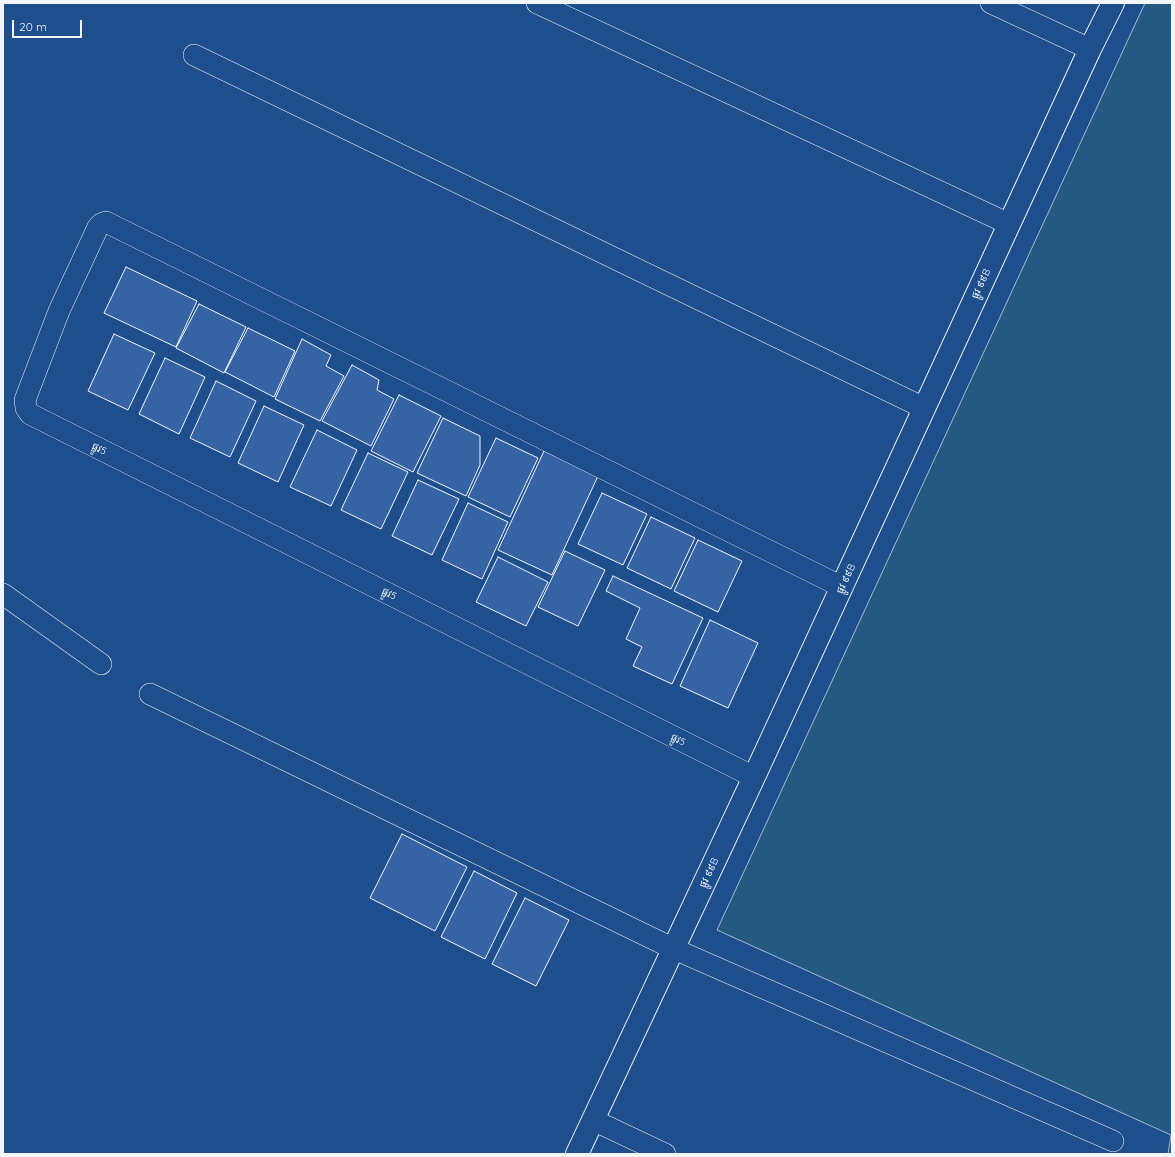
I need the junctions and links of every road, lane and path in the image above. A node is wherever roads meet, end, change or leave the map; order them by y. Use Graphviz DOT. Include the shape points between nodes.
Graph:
graph roads {
  1 [pos="537,3"];
  2 [pos="991,3"];
  3 [pos="1113,3"];
  4 [pos="1090,49"];
  5 [pos="194,55"];
  6 [pos="1009,224"];
  7 [pos="924,408"];
  8 [pos="842,587"];
  9 [pos="3,594"];
  10 [pos="101,664"];
  11 [pos="150,694"];
  12 [pos="754,778"];
  13 [pos="674,949"];
  14 [pos="593,1120"];
  15 [pos="1113,1141"];
  16 [pos="577,1154"];
  17 [pos="665,1154"];
  1 -- 6 [label="street"];
  2 -- 4 [label="street"];
  3 -- 4 [label="street, ផ្លូវ ៩៩B"];
  4 -- 6 [label="street, ផ្លូវ ៩៩B"];
  5 -- 7 [label="street"];
  6 -- 7 [label="street, ផ្លូវ ៩៩B"];
  7 -- 8 [label="street, ផ្លូវ ៩៩B"];
  8 -- 12 [label="street, ផ្លូវ ៩៩B"];
  8 -- 12 [label="street, ផ្លូវ5" via="106,222 98,227 59,311 25,400 30,414"];
  9 -- 10 [label="street"];
  11 -- 13 [label="street"];
  12 -- 13 [label="street, ផ្លូវ ៩៩B"];
  13 -- 14 [label="street, ផ្លូវ ៩៩B"];
  13 -- 15 [label="street"];
  14 -- 16 [label="street, ផ្លូវ ៩៩B"];
  14 -- 17 [label="street"];
}
